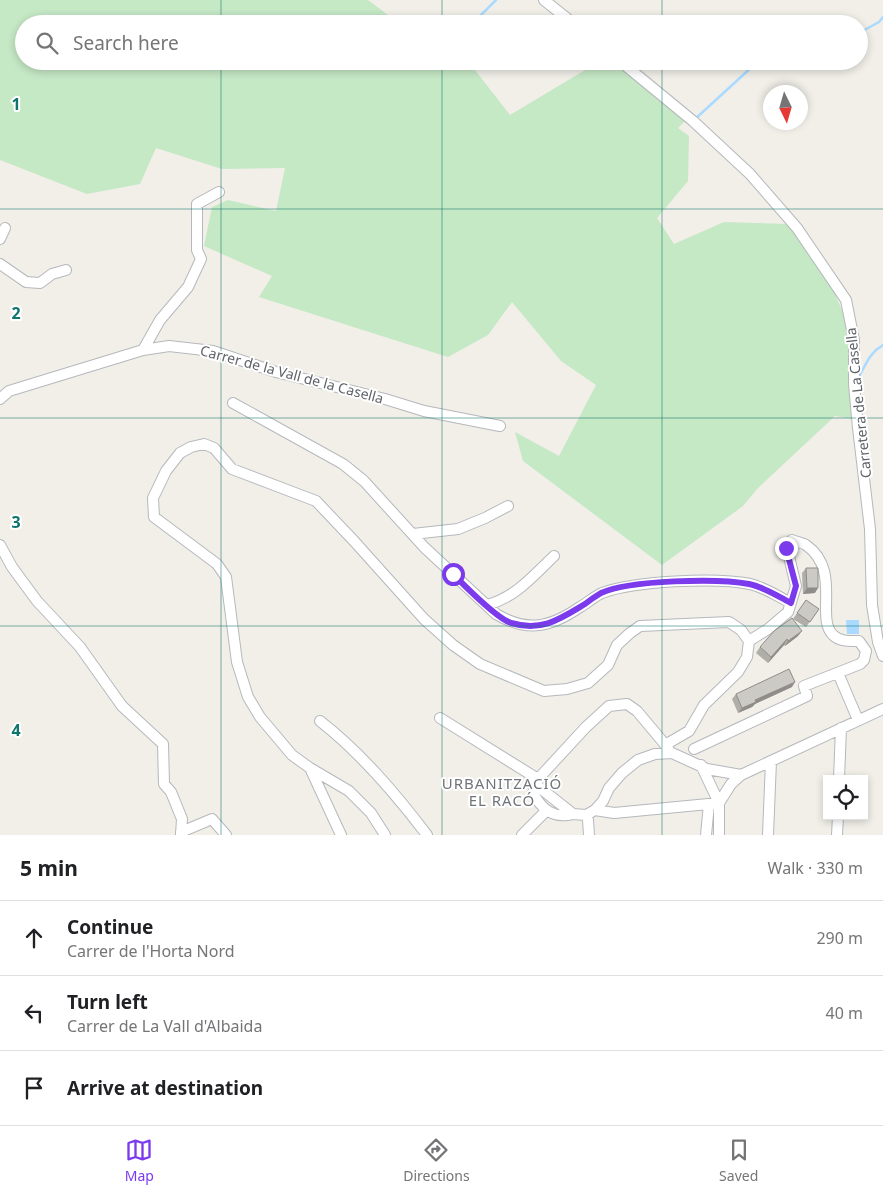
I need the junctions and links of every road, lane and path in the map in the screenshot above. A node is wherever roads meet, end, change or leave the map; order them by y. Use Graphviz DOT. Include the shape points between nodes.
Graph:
graph roads {
  1 [pos="544,0"];
  2 [pos="563,15"];
  3 [pos="631,70"];
  4 [pos="219,192"];
  5 [pos="5,228"];
  6 [pos="0,239"];
  7 [pos="0,264"];
  8 [pos="66,270"];
  9 [pos="143,350"];
  10 [pos="0,399"];
  11 [pos="233,403"];
  12 [pos="500,426"];
  13 [pos="508,506"];
  14 [pos="413,534"];
  15 [pos="0,545"];
  16 [pos="554,556"];
  17 [pos="791,603"];
  18 [pos="487,605"];
  19 [pos="749,641"];
  20 [pos="883,656"];
  21 [pos="838,673"];
  22 [pos="883,709"];
  23 [pos="440,718"];
  24 [pos="858,720"];
  25 [pos="320,721"];
  26 [pos="694,725"];
  27 [pos="841,728"];
  28 [pos="668,749"];
  29 [pos="694,749"];
  30 [pos="771,761"];
  31 [pos="698,763"];
  32 [pos="310,768"];
  33 [pos="742,775"];
  34 [pos="839,775"];
  35 [pos="537,782"];
  36 [pos="714,804"];
  37 [pos="546,811"];
  38 [pos="590,813"];
  39 [pos="573,814"];
  40 [pos="838,820"];
  41 [pos="181,834"];
  42 [pos="226,835"];
  43 [pos="341,835"];
  44 [pos="385,835"];
  45 [pos="427,835"];
  46 [pos="522,835"];
  47 [pos="589,835"];
  48 [pos="706,835"];
  49 [pos="719,835"];
  50 [pos="768,835"];
  51 [pos="837,835"];
  1 -- 2 [label="street"];
  3 -- 20 [label="street, Carretera de La Casella" via="750,174 797,228 846,300 854,340 854,384 870,529 872,605"];
  4 -- 9 [label="street" via="197,204 197,250 200,259 188,286 160,320"];
  5 -- 6 [label="street"];
  7 -- 8 [label="street" via="26,282 40,283 52,274"];
  9 -- 10 [label="street, Carrer de la Vall de la Casella" via="9,391"];
  9 -- 12 [label="street, Carrer de la Vall de la Casella" via="169,346 213,351 276,372 385,398 424,411"];
  11 -- 14 [label="street" via="343,464 364,481"];
  13 -- 14 [label="street" via="458,529"];
  14 -- 18 [label="street"];
  15 -- 41 [label="street" via="37,602 80,647 122,706 163,744 164,784 171,792 182,819"];
  16 -- 18 [label="street" via="520,589"];
  17 -- 18 [label="street" via="750,584 711,581 638,585 602,593 562,619 546,625 525,626 509,622"];
  17 -- 19 [label="street" via="788,612"];
  17 -- 21 [label="street" via="796,586 786,548 792,540 806,545 826,572 827,625 832,635 842,640 859,641 866,651 864,660"];
  19 -- 26 [label="street" via="747,657 738,672 704,705"];
  19 -- 32 [label="street" via="729,622 640,626 617,645 608,665 588,683 544,691 480,664 453,645 424,619 316,501 232,468 214,448 204,444 191,447 180,452 166,471 153,498 154,517 217,564 226,577 237,662 248,697 260,717 292,755"];
  21 -- 24 [label="street"];
  21 -- 29 [label="street" via="804,686 807,696"];
  22 -- 24 [label="street"];
  23 -- 35 [label="street"];
  24 -- 27 [label="street"];
  25 -- 45 [label="street" via="364,761"];
  26 -- 28 [label="street"];
  26 -- 29 [label="street"];
  27 -- 30 [label="street"];
  27 -- 34 [label="street"];
  28 -- 31 [label="street"];
  28 -- 35 [label="street" via="637,711 627,704 609,706"];
  28 -- 38 [label="street" via="638,760 622,773 603,801"];
  29 -- 31 [label="street"];
  30 -- 33 [label="street"];
  30 -- 50 [label="street"];
  31 -- 33 [label="street" via="707,769"];
  31 -- 36 [label="street"];
  32 -- 43 [label="street"];
  32 -- 44 [label="street" via="349,791 371,813"];
  33 -- 36 [label="street"];
  35 -- 37 [label="street" via="533,793"];
  35 -- 39 [label="street"];
  36 -- 38 [label="street"];
  36 -- 48 [label="street"];
  36 -- 49 [label="street"];
  37 -- 39 [label="street" via="563,817"];
  37 -- 46 [label="street"];
  38 -- 39 [label="street"];
  38 -- 47 [label="street"];
  40 -- 51 [label="street"];
  41 -- 42 [label="street" via="212,819"];
}
